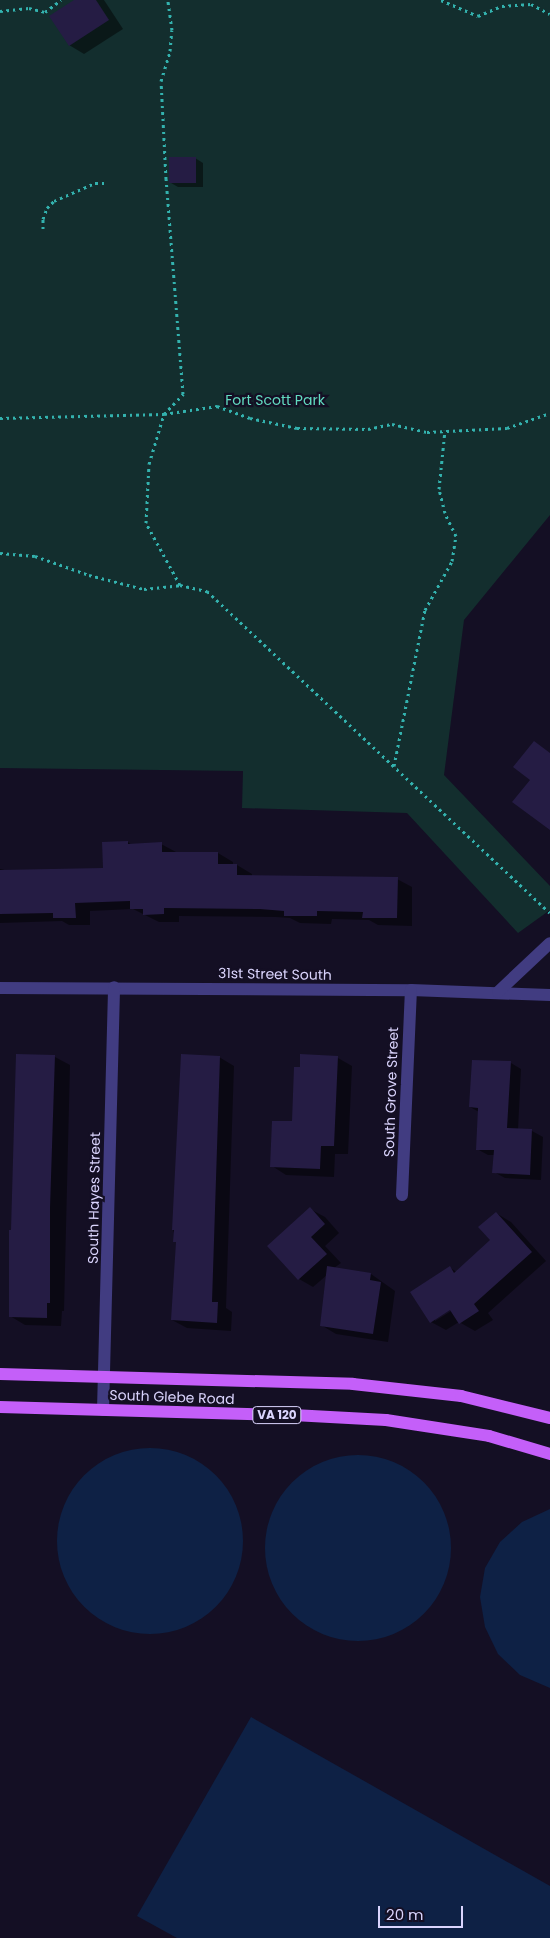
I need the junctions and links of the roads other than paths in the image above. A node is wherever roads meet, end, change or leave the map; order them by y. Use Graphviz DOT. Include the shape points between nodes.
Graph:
graph roads {
  1 [pos="550,943"];
  2 [pos="114,987"];
  3 [pos="0,988"];
  4 [pos="411,990"];
  5 [pos="498,992"];
  6 [pos="550,994"];
  7 [pos="402,1194"];
  8 [pos="0,1374"];
  9 [pos="104,1376"];
  10 [pos="0,1407"];
  11 [pos="103,1410"];
  12 [pos="550,1418"];
  13 [pos="550,1454"];
  1 -- 5 [label="street"];
  2 -- 3 [label="street, 31st Street South"];
  2 -- 4 [label="street, 31st Street South"];
  2 -- 9 [label="street, South Hayes Street"];
  4 -- 5 [label="street, 31st Street South"];
  4 -- 7 [label="street, South Grove Street"];
  5 -- 6 [label="street, 31st Street South"];
  8 -- 9 [label="main road, South Glebe Road"];
  9 -- 11 [label="street, South Hayes Street"];
  9 -- 12 [label="main road, South Glebe Road" via="353,1384 461,1396"];
  10 -- 11 [label="main road, South Glebe Road / VA 120"];
  11 -- 13 [label="main road, South Glebe Road / VA 120" via="386,1420 489,1436"];
}
